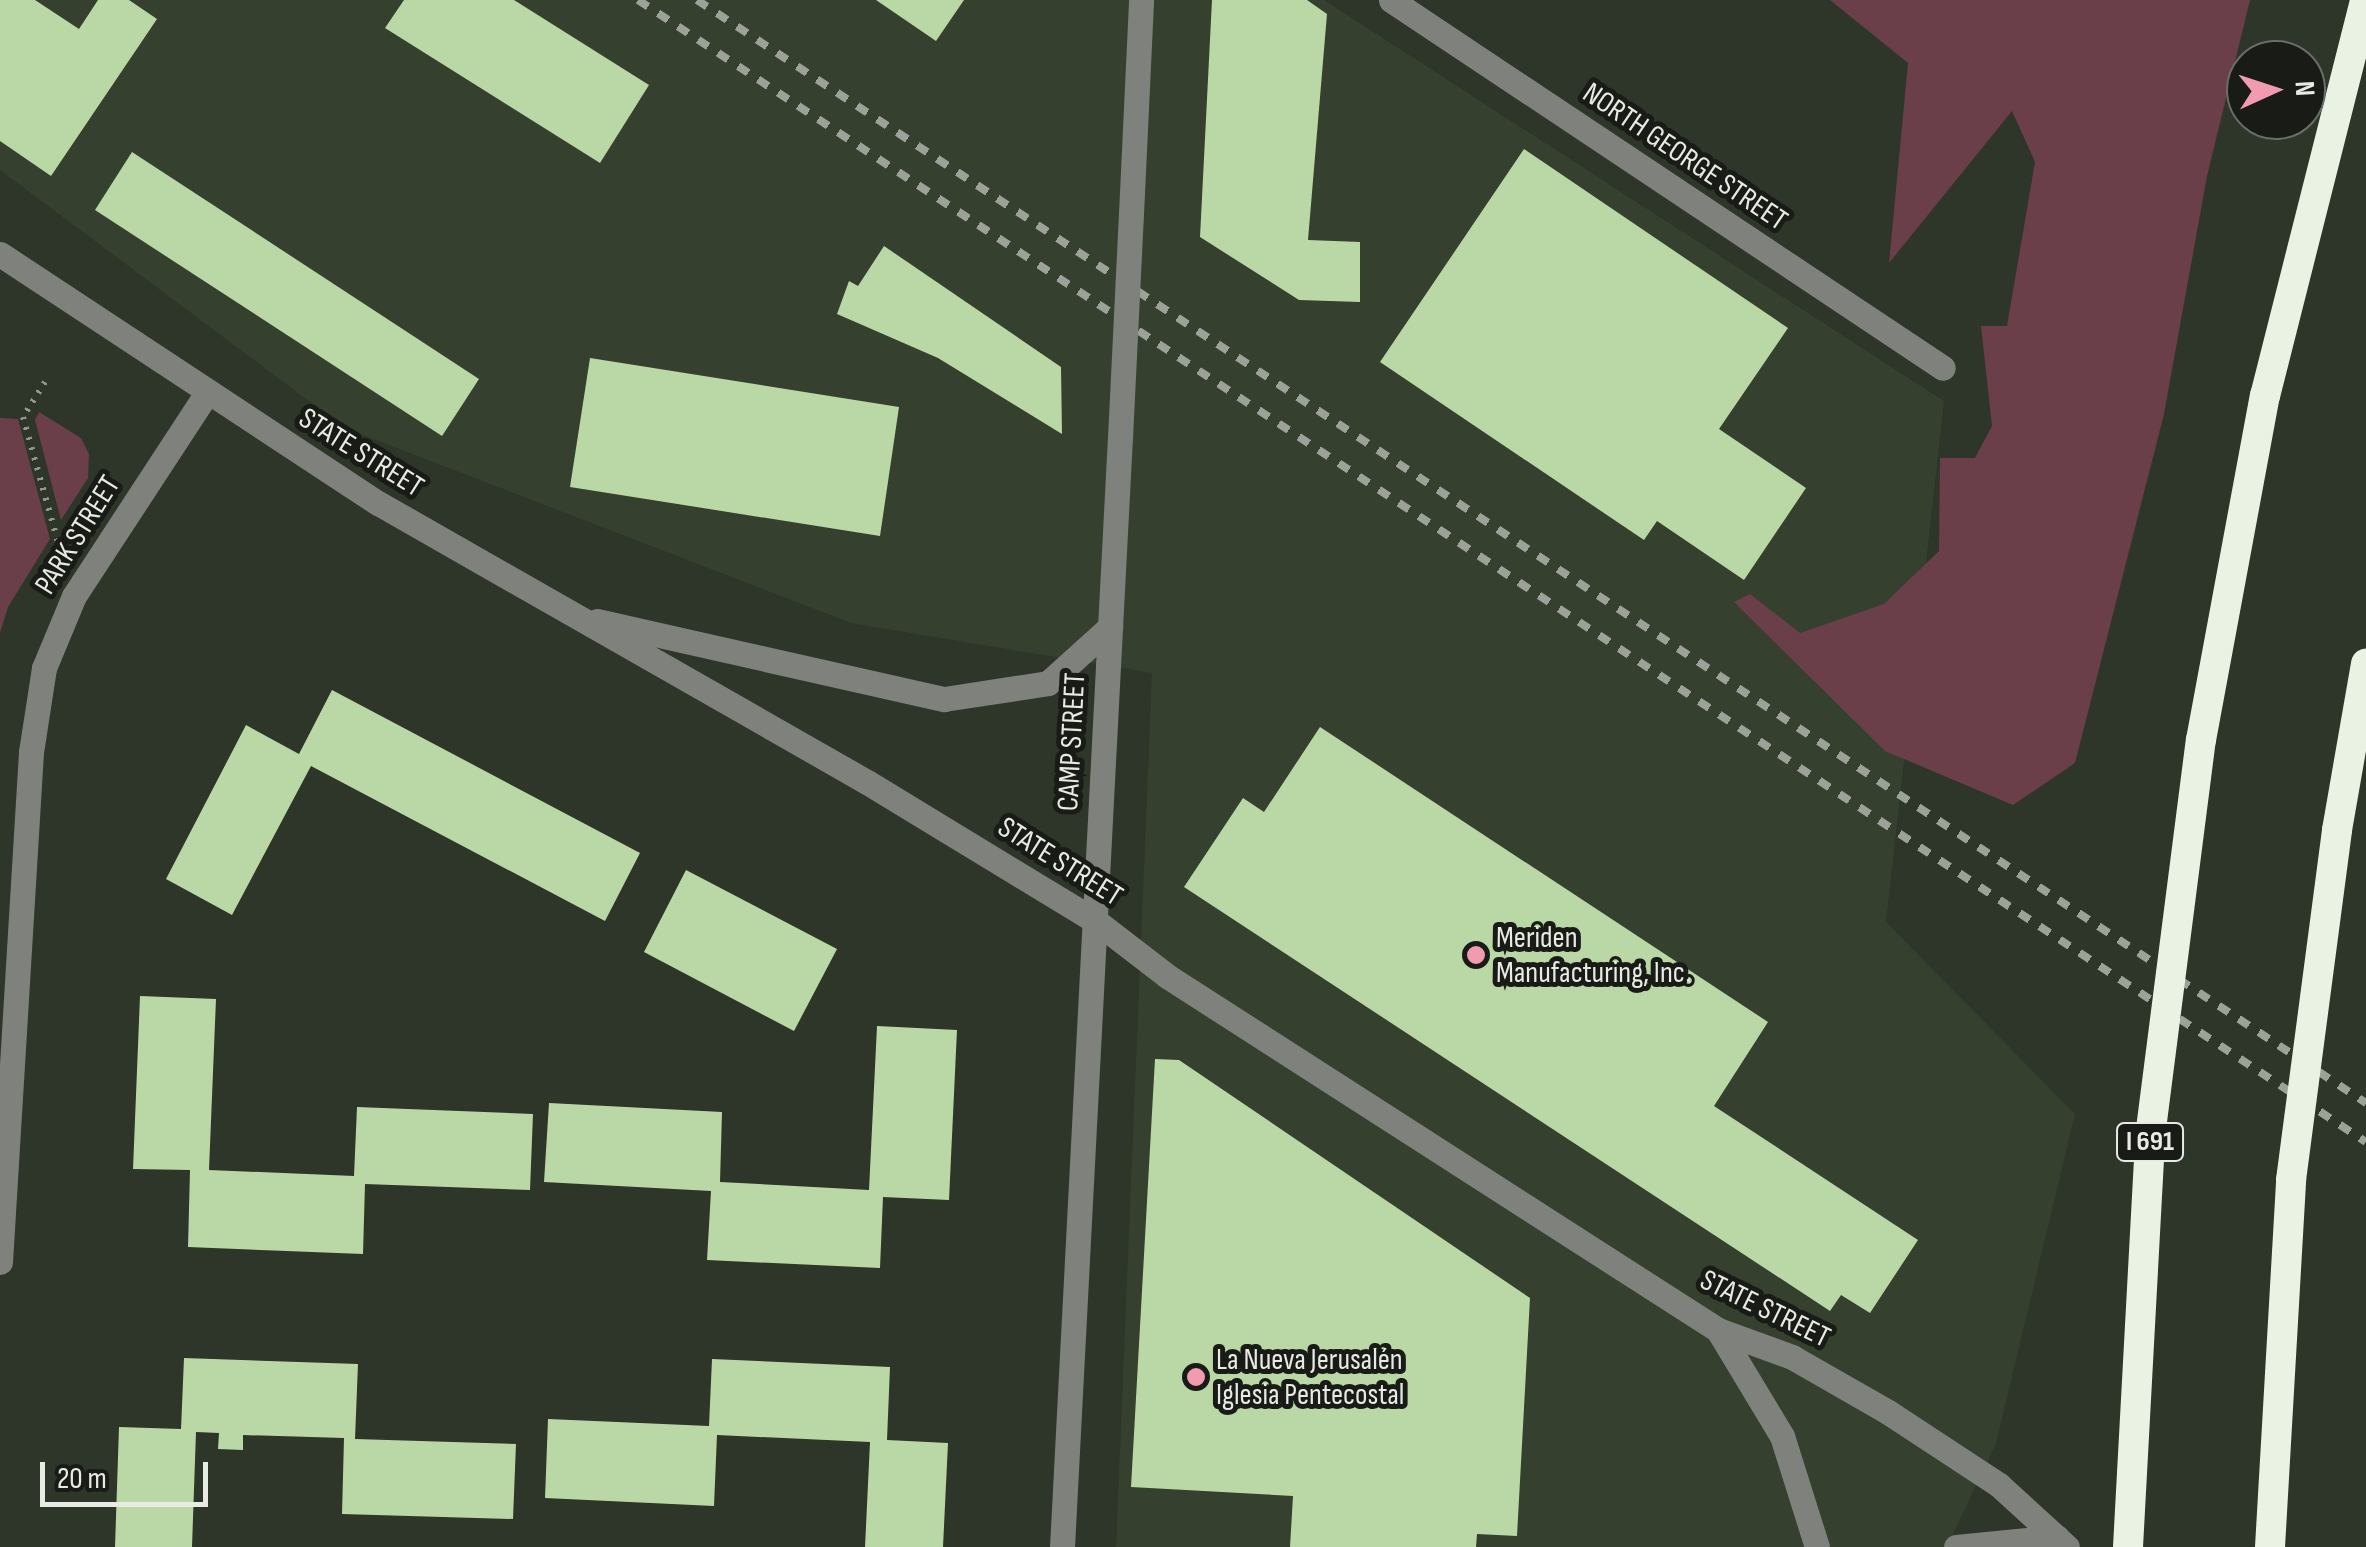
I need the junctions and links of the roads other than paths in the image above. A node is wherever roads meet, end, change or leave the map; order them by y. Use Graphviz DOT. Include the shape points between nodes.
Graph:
graph roads {
  1 [pos="1141,0"];
  2 [pos="1391,0"];
  3 [pos="2365,0"];
  4 [pos="0,254"];
  5 [pos="1943,368"];
  6 [pos="207,393"];
  7 [pos="566,614"];
  8 [pos="1110,626"];
  9 [pos="2366,663"];
  10 [pos="1097,922"];
  11 [pos="0,1262"];
  12 [pos="1718,1330"];
  13 [pos="2062,1542"];
  14 [pos="1062,1547"];
  15 [pos="1817,1547"];
  16 [pos="1956,1547"];
  17 [pos="2128,1547"];
  18 [pos="2270,1547"];
  1 -- 8 [label="street, CAMP STREET, bridge"];
  2 -- 5 [label="street, NORTH GEORGE STREET"];
  3 -- 17 [label="highway, I 691, bridge" via="2265,396 2200,740 2151,1129"];
  4 -- 6 [label="street, STATE STREET"];
  6 -- 7 [label="street, STATE STREET"];
  6 -- 11 [label="street, PARK STREET" via="74,596 44,668 31,752"];
  7 -- 8 [label="street" via="944,699 1048,683"];
  7 -- 10 [label="street, STATE STREET" via="867,782"];
  8 -- 10 [label="street, CAMP STREET"];
  9 -- 18 [label="highway, bridge" via="2291,1180"];
  10 -- 12 [label="street, STATE STREET" via="1167,976"];
  10 -- 14 [label="street, CAMP STREET"];
  12 -- 13 [label="street, STATE STREET" via="1816,1369 1888,1412 1982,1472"];
  12 -- 15 [label="street" via="1782,1436"];
  13 -- 16 [label="street"];
}
